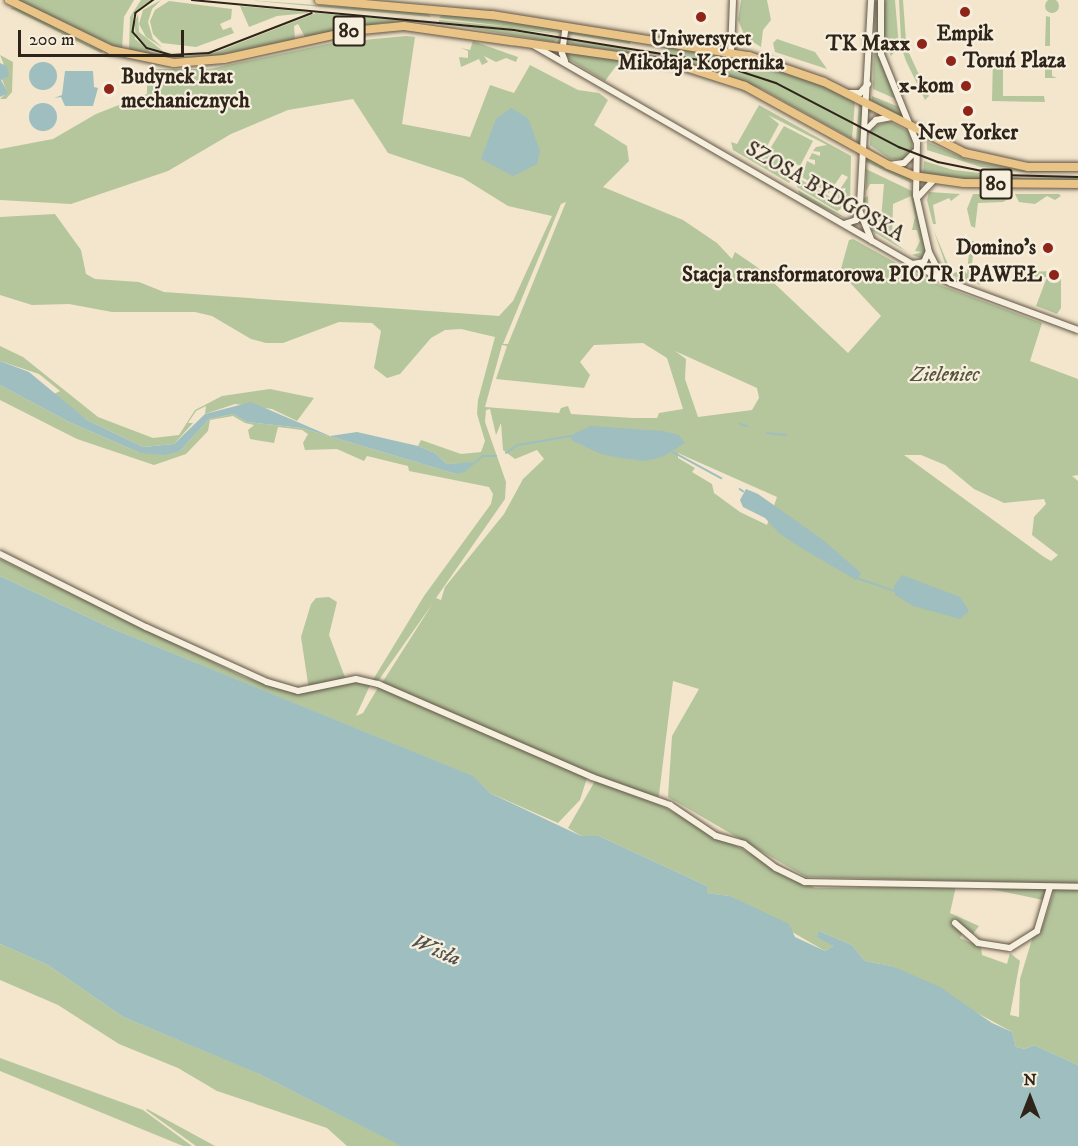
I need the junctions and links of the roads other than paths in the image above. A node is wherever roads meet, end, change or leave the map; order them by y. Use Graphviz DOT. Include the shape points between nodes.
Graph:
graph roads {
  1 [pos="9,0"];
  2 [pos="319,0"];
  3 [pos="733,0"];
  4 [pos="871,0"];
  5 [pos="882,0"];
  6 [pos="566,26"];
  7 [pos="525,41"];
  8 [pos="563,46"];
  9 [pos="731,52"];
  10 [pos="565,62"];
  11 [pos="869,81"];
  12 [pos="848,93"];
  13 [pos="868,103"];
  14 [pos="892,116"];
  15 [pos="911,127"];
  16 [pos="865,134"];
  17 [pos="917,146"];
  18 [pos="864,153"];
  19 [pos="888,165"];
  20 [pos="1078,167"];
  21 [pos="914,176"];
  22 [pos="934,180"];
  23 [pos="1078,184"];
  24 [pos="917,198"];
  25 [pos="860,205"];
  26 [pos="843,224"];
  27 [pos="872,242"];
  28 [pos="928,252"];
  29 [pos="912,264"];
  30 [pos="945,280"];
  31 [pos="1078,330"];
  32 [pos="0,554"];
  33 [pos="1050,886"];
  34 [pos="1078,887"];
  35 [pos="955,923"];
  1 -- 7 [label="main road, SZOSA BYDGOSKA / 80" via="111,50 174,63 224,59 379,27 427,27"];
  2 -- 6 [label="main road, 80"];
  3 -- 9 [label="street"];
  4 -- 11 [label="street"];
  5 -- 15 [label="street" via="881,54"];
  6 -- 8 [label="street"];
  6 -- 9 [label="main road, 80"];
  7 -- 8 [label="main road, SZOSA BYDGOSKA / 80"];
  7 -- 10 [label="street, SZOSA BYDGOSKA"];
  8 -- 10 [label="street"];
  8 -- 18 [label="main road, SZOSA BYDGOSKA / 80" via="676,64 720,76 765,95"];
  9 -- 12 [label="main road, 80" via="800,71"];
  10 -- 26 [label="street, SZOSA BYDGOSKA"];
  11 -- 12 [label="street" via="860,93"];
  11 -- 13 [label="street"];
  12 -- 13 [label="main road, 80"];
  13 -- 14 [label="main road, 80"];
  13 -- 16 [label="street"];
  14 -- 15 [label="main road, 80"];
  14 -- 16 [label="street" via="870,123"];
  15 -- 17 [label="street"];
  15 -- 20 [label="main road, 80" via="965,153 993,161 1028,167"];
  16 -- 18 [label="street"];
  17 -- 19 [label="street" via="910,160"];
  17 -- 21 [label="street"];
  18 -- 19 [label="main road, SZOSA BYDGOSKA / 80"];
  18 -- 25 [label="street"];
  19 -- 21 [label="main road, 80"];
  21 -- 22 [label="main road, 80"];
  21 -- 24 [label="street"];
  22 -- 23 [label="main road, 80"];
  22 -- 24 [label="street"];
  24 -- 28 [label="street"];
  25 -- 26 [label="street" via="855,222"];
  25 -- 27 [label="street"];
  26 -- 27 [label="street, SZOSA BYDGOSKA"];
  27 -- 29 [label="street, SZOSA BYDGOSKA"];
  28 -- 29 [label="street" via="924,262"];
  28 -- 30 [label="street"];
  29 -- 30 [label="street, SZOSA BYDGOSKA"];
  30 -- 31 [label="street, SZOSA BYDGOSKA"];
  32 -- 33 [label="street" via="267,682 298,691 356,679 378,684 592,777 670,805 716,836 747,846 776,868 805,882"];
  33 -- 34 [label="street"];
  33 -- 35 [label="street" via="1036,931 1010,948 978,943"];
}
